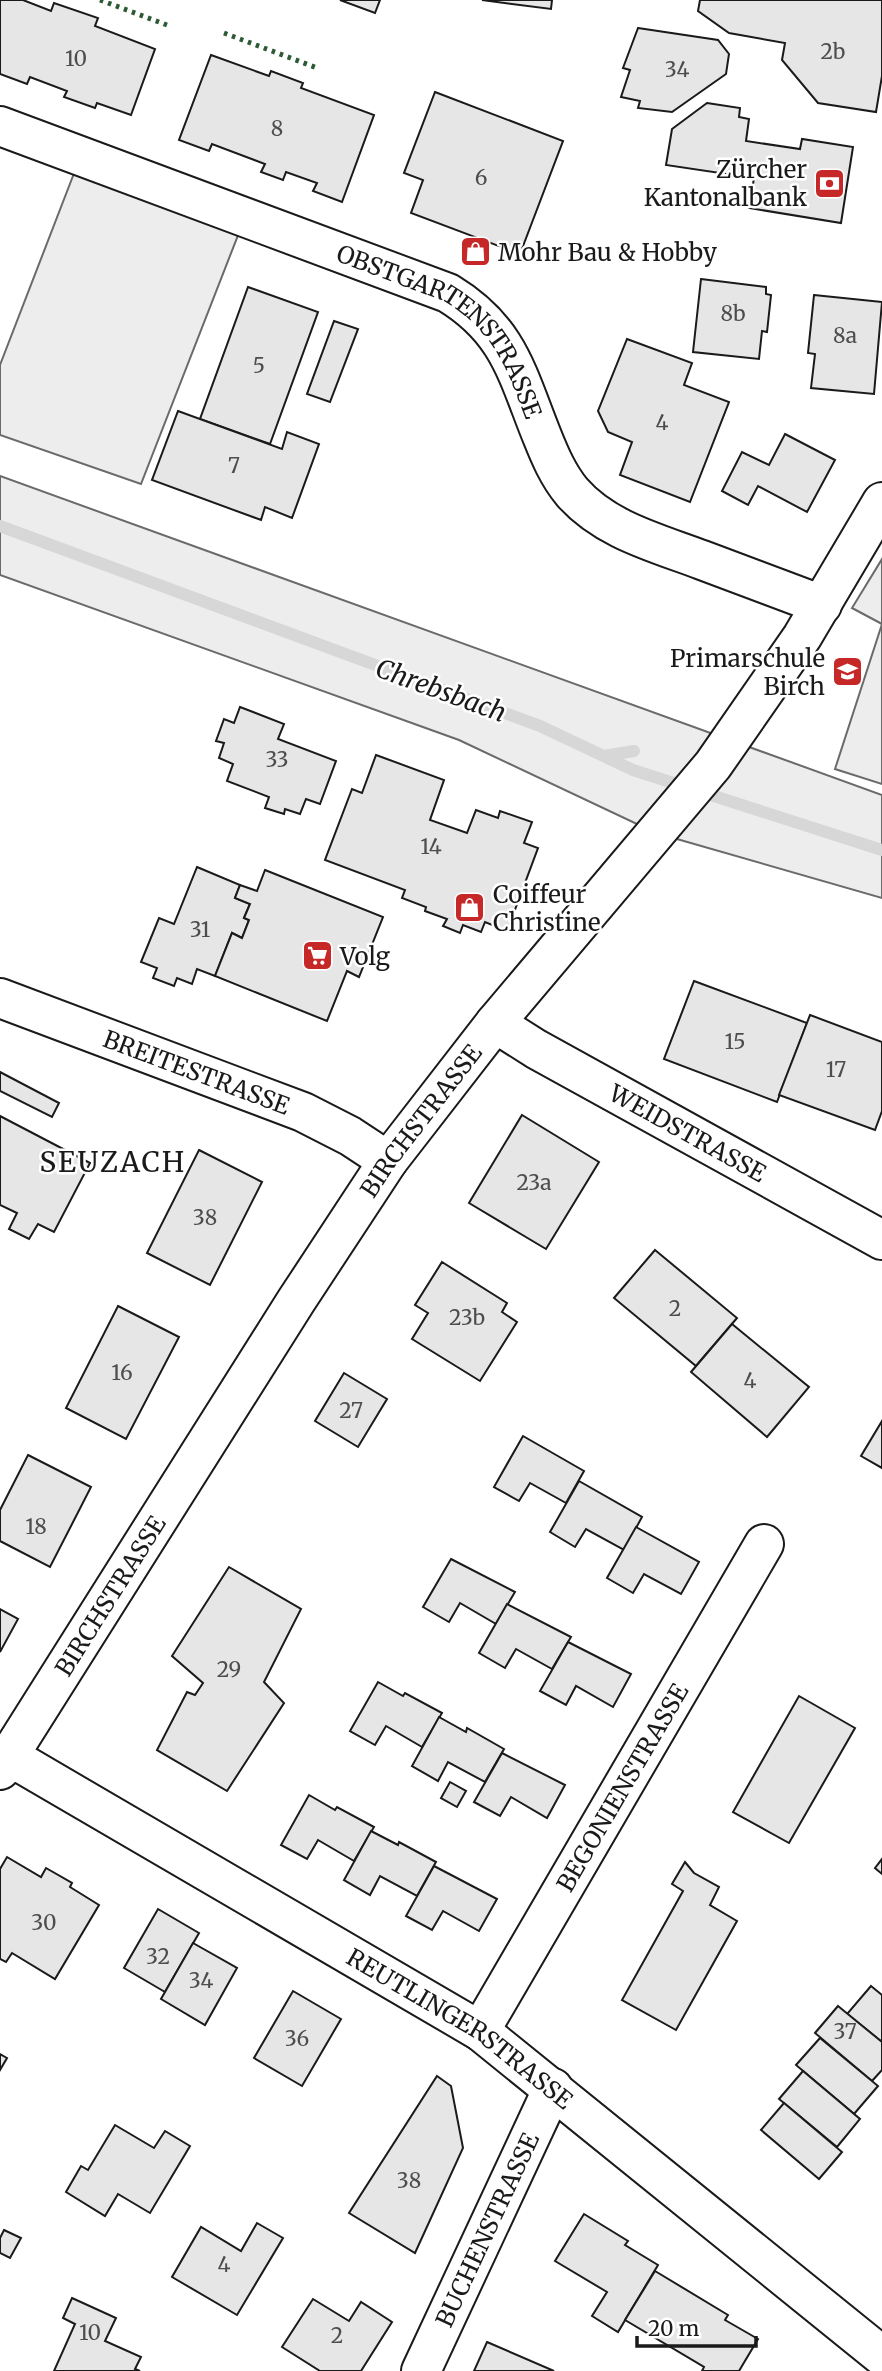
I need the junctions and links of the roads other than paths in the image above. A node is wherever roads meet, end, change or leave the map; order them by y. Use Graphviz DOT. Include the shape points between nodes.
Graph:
graph roads {
  1 [pos="0,126"];
  2 [pos="882,502"];
  3 [pos="822,605"];
  4 [pos="0,998"];
  5 [pos="495,1023"];
  6 [pos="388,1161"];
  7 [pos="882,1240"];
  8 [pos="764,1544"];
  9 [pos="2,1761"];
  10 [pos="480,2031"];
  11 [pos="553,2088"];
  12 [pos="882,2356"];
  13 [pos="421,2371"];
  1 -- 3 [label="street, OBSTGARTENSTRASSE" via="448,293 481,316 503,343 549,455 584,504 645,539"];
  2 -- 3 [label="street, BIRCHSTRASSE"];
  3 -- 5 [label="street, BIRCHSTRASSE" via="713,765"];
  4 -- 6 [label="street, BREITESTRASSE" via="293,1108 344,1132"];
  5 -- 6 [label="street, BIRCHSTRASSE"];
  5 -- 7 [label="street, WEIDSTRASSE"];
  6 -- 9 [label="street, BIRCHSTRASSE"];
  8 -- 10 [label="street, BEGONIENSTRASSE"];
  9 -- 10 [label="street, REUTLINGERSTRASSE" via="26,1766"];
  10 -- 11 [label="street, REUTLINGERSTRASSE"];
  11 -- 12 [label="street, REUTLINGERSTRASSE"];
  11 -- 13 [label="street, BUCHENSTRASSE"];
}
